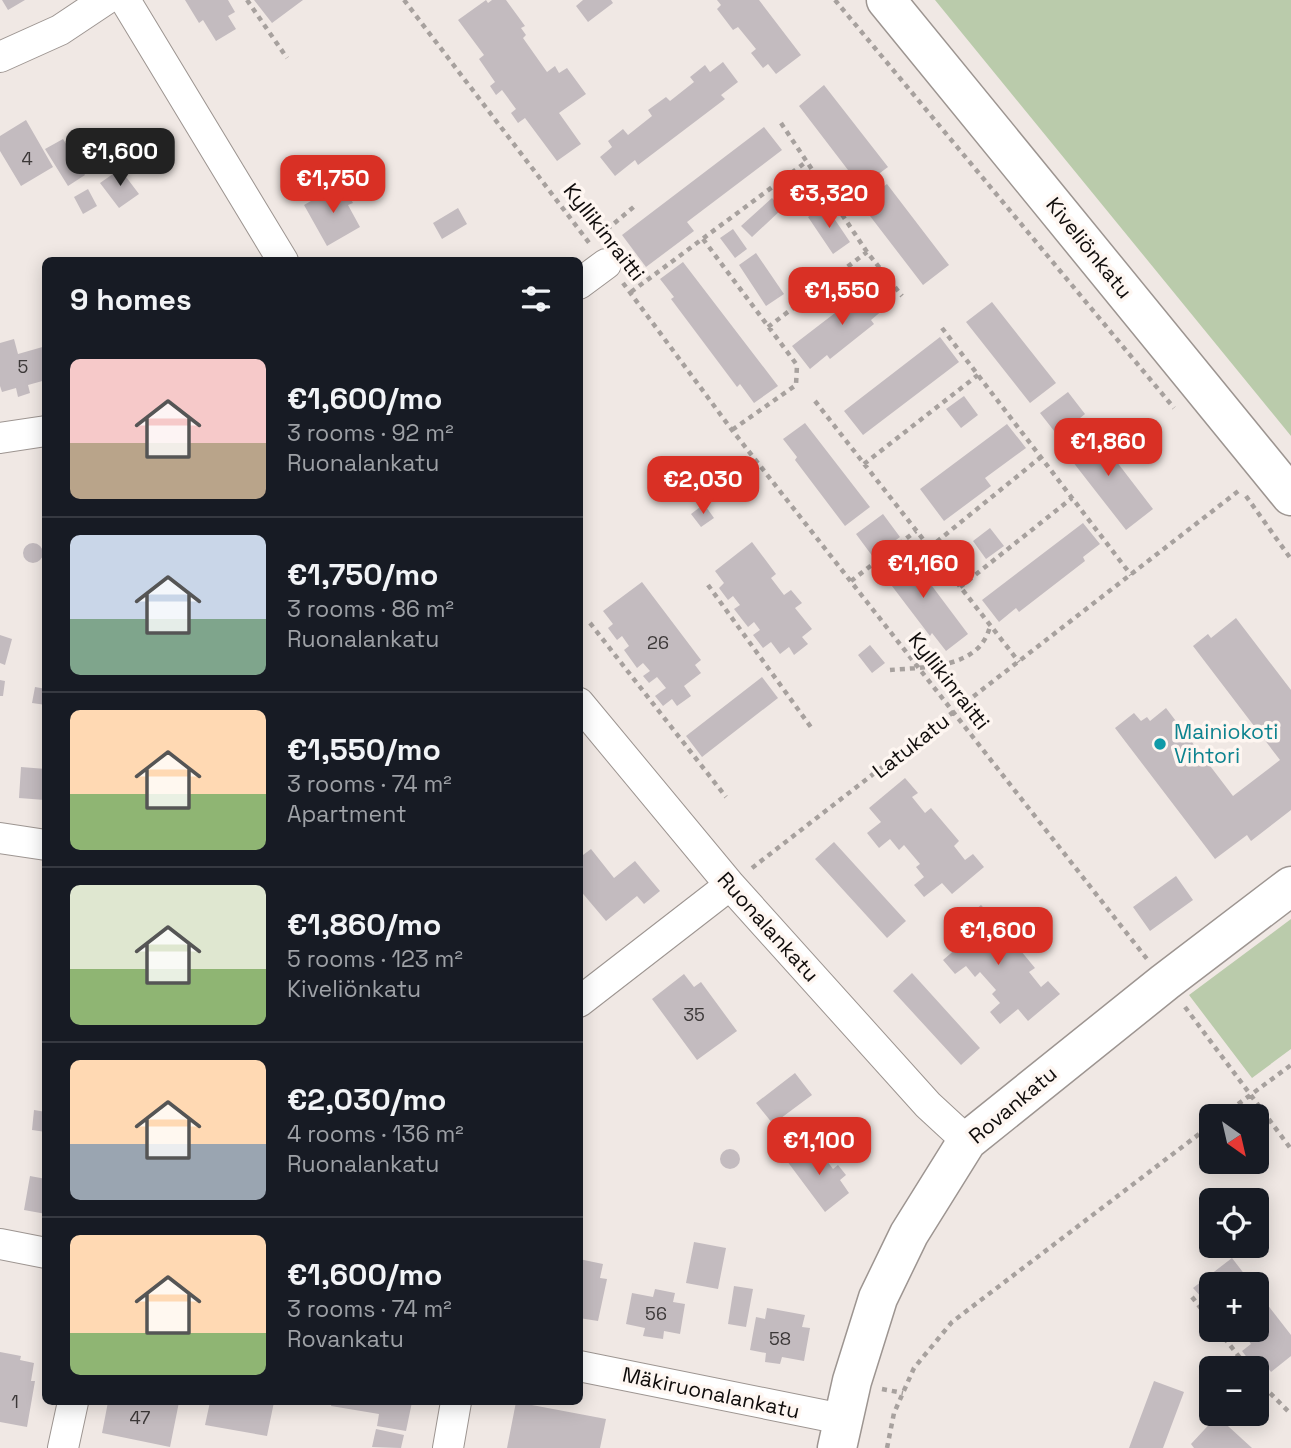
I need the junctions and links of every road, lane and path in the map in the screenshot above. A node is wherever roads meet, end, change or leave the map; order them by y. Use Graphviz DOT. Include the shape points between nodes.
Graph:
graph roads {
  1 [pos="105,0"];
  2 [pos="125,0"];
  3 [pos="247,0"];
  4 [pos="404,0"];
  5 [pos="835,0"];
  6 [pos="886,0"];
  7 [pos="0,57"];
  8 [pos="287,58"];
  9 [pos="781,123"];
  10 [pos="806,162"];
  11 [pos="636,205"];
  12 [pos="703,239"];
  13 [pos="867,252"];
  14 [pos="598,254"];
  15 [pos="281,257"];
  16 [pos="583,278"];
  17 [pos="631,292"];
  18 [pos="902,296"];
  19 [pos="768,327"];
  20 [pos="942,328"];
  21 [pos="978,374"];
  22 [pos="815,401"];
  23 [pos="1179,414"];
  24 [pos="732,430"];
  25 [pos="42,432"];
  26 [pos="0,438"];
  27 [pos="1041,457"];
  28 [pos="864,464"];
  29 [pos="1291,496"];
  30 [pos="1072,498"];
  31 [pos="916,531"];
  32 [pos="929,548"];
  33 [pos="1291,559"];
  34 [pos="1131,575"];
  35 [pos="850,581"];
  36 [pos="708,585"];
  37 [pos="960,587"];
  38 [pos="590,624"];
  39 [pos="990,625"];
  40 [pos="1019,662"];
  41 [pos="919,668"];
  42 [pos="890,670"];
  43 [pos="583,708"];
  44 [pos="954,713"];
  45 [pos="813,730"];
  46 [pos="726,797"];
  47 [pos="0,838"];
  48 [pos="42,844"];
  49 [pos="730,885"];
  50 [pos="1291,886"];
  51 [pos="1165,982"];
  52 [pos="583,999"];
  53 [pos="1291,1065"];
  54 [pos="1251,1095"];
  55 [pos="1239,1104"];
  56 [pos="1199,1134"];
  57 [pos="967,1141"];
  58 [pos="1291,1149"];
  59 [pos="0,1244"];
  60 [pos="42,1252"];
  61 [pos="1192,1297"];
  62 [pos="1199,1306"];
  63 [pos="1227,1342"];
  64 [pos="1239,1356"];
  65 [pos="583,1367"];
  66 [pos="871,1386"];
  67 [pos="1269,1392"];
  68 [pos="903,1393"];
  69 [pos="72,1405"];
  70 [pos="455,1405"];
  71 [pos="1291,1414"];
  72 [pos="840,1434"];
  73 [pos="63,1448"];
  74 [pos="448,1448"];
  75 [pos="887,1448"];
  1 -- 7 [label="street" via="60,30"];
  2 -- 15 [label="street"];
  3 -- 8 [label="path"];
  4 -- 14 [label="path, Kyllikinraitti"];
  5 -- 23 [label="path"];
  6 -- 29 [label="street, Kiveliönkatu"];
  9 -- 10 [label="path"];
  10 -- 12 [label="path"];
  10 -- 13 [label="path"];
  11 -- 14 [label="path"];
  12 -- 17 [label="path"];
  12 -- 19 [label="path"];
  13 -- 18 [label="path"];
  13 -- 19 [label="path"];
  14 -- 16 [label="street"];
  14 -- 17 [label="path, Kyllikinraitti"];
  17 -- 24 [label="path, Kyllikinraitti"];
  19 -- 24 [label="path" via="797,365 796,386"];
  20 -- 21 [label="path"];
  21 -- 27 [label="path"];
  21 -- 28 [label="path"];
  22 -- 28 [label="path"];
  24 -- 35 [label="path, Kyllikinraitti"];
  25 -- 26 [label="street"];
  27 -- 30 [label="path"];
  27 -- 32 [label="path"];
  28 -- 31 [label="path"];
  30 -- 34 [label="path"];
  30 -- 37 [label="path"];
  31 -- 32 [label="path"];
  31 -- 35 [label="path"];
  32 -- 37 [label="path"];
  33 -- 34 [label="path, Latukatu" via="1241,489"];
  34 -- 40 [label="path, Latukatu"];
  35 -- 41 [label="path, Kyllikinraitti"];
  36 -- 45 [label="path"];
  37 -- 39 [label="path"];
  38 -- 46 [label="path"];
  39 -- 40 [label="path"];
  39 -- 41 [label="path" via="988,636 975,651 953,663"];
  40 -- 44 [label="path, Latukatu"];
  41 -- 42 [label="path"];
  41 -- 44 [label="path, Kyllikinraitti"];
  43 -- 49 [label="street, Ruonalankatu"];
  44 -- 49 [label="path, Latukatu"];
  44 -- 51 [label="path, Kyllikinraitti"];
  47 -- 48 [label="street"];
  49 -- 52 [label="street"];
  49 -- 57 [label="street, Ruonalankatu" via="928,1105"];
  50 -- 51 [label="street, Rovankatu"];
  51 -- 54 [label="path, Kyllikinraitti"];
  51 -- 57 [label="street, Rovankatu"];
  53 -- 54 [label="path"];
  54 -- 55 [label="path"];
  54 -- 58 [label="path, Kyllikinraitti"];
  56 -- 68 [label="path" via="951,1322 914,1368"];
  57 -- 72 [label="street, Rovankatu" via="909,1234 878,1298"];
  59 -- 60 [label="street"];
  61 -- 62 [label="path"];
  63 -- 64 [label="path"];
  65 -- 72 [label="street, Mäkiruonalankatu"];
  66 -- 68 [label="path"];
  67 -- 71 [label="path"];
  68 -- 75 [label="path"];
  69 -- 73 [label="street"];
  70 -- 74 [label="street"];
}
